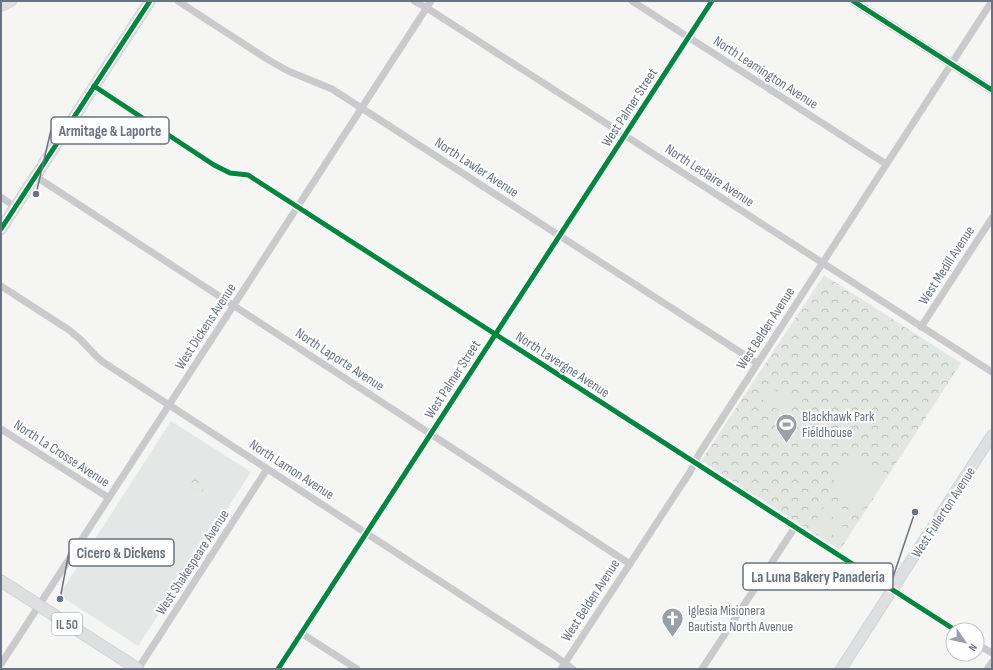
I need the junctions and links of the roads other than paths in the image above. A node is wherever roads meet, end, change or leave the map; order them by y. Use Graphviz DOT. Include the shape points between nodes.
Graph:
graph roads {
  1 [pos="11,1"];
  2 [pos="150,1"];
  3 [pos="178,1"];
  4 [pos="414,1"];
  5 [pos="431,1"];
  6 [pos="632,1"];
  7 [pos="712,1"];
  8 [pos="853,1"];
  9 [pos="992,1"];
  10 [pos="1,6"];
  11 [pos="427,8"];
  12 [pos="689,37"];
  13 [pos="951,64"];
  14 [pos="94,86"];
  15 [pos="992,90"];
  16 [pos="362,108"];
  17 [pos="625,136"];
  18 [pos="886,164"];
  19 [pos="35,176"];
  20 [pos="1,197"];
  21 [pos="15,207"];
  22 [pos="298,207"];
  23 [pos="992,218"];
  24 [pos="1,229"];
  25 [pos="560,236"];
  26 [pos="822,263"];
  27 [pos="1,286"];
  28 [pos="234,306"];
  29 [pos="921,327"];
  30 [pos="496,334"];
  31 [pos="757,363"];
  32 [pos="992,372"];
  33 [pos="169,405"];
  34 [pos="1,429"];
  35 [pos="431,434"];
  36 [pos="992,435"];
  37 [pos="694,463"];
  38 [pos="267,469"];
  39 [pos="109,498"];
  40 [pos="795,527"];
  41 [pos="366,533"];
  42 [pos="630,564"];
  43 [pos="1,581"];
  44 [pos="892,590"];
  45 [pos="39,605"];
  46 [pos="945,624"];
  47 [pos="302,633"];
  48 [pos="992,662"];
  49 [pos="1,664"];
  50 [pos="563,666"];
  51 [pos="138,669"];
  52 [pos="278,669"];
  53 [pos="357,669"];
  54 [pos="573,669"];
  55 [pos="702,669"];
  56 [pos="841,669"];
  57 [pos="987,669"];
  1 -- 10 [label="main road"];
  2 -- 14 [label="main road"];
  3 -- 16 [label="street, North Lawler Avenue" via="272,62 332,89"];
  4 -- 11 [label="street, North Leclaire Avenue"];
  5 -- 11 [label="street, West Dickens Avenue"];
  6 -- 12 [label="street, North Leamington Avenue"];
  7 -- 12 [label="street, West Palmer Street"];
  8 -- 13 [label="street"];
  9 -- 13 [label="street, West Belden Avenue"];
  11 -- 16 [label="street, West Dickens Avenue"];
  11 -- 17 [label="street, North Leclaire Avenue"];
  12 -- 17 [label="street, West Palmer Street"];
  12 -- 18 [label="street, North Leamington Avenue"];
  13 -- 15 [label="street"];
  13 -- 18 [label="street, West Belden Avenue"];
  14 -- 19 [label="main road"];
  14 -- 22 [label="street, North Lavergne Avenue" via="214,165 230,173 248,175"];
  16 -- 22 [label="street, West Dickens Avenue"];
  16 -- 25 [label="street, North Lawler Avenue"];
  17 -- 25 [label="street, West Palmer Street"];
  17 -- 26 [label="street, North Leclaire Avenue"];
  18 -- 26 [label="street, West Belden Avenue"];
  19 -- 21 [label="main road"];
  19 -- 28 [label="street, North Laporte Avenue"];
  20 -- 21 [label="street"];
  21 -- 24 [label="main road"];
  22 -- 28 [label="street, West Dickens Avenue"];
  22 -- 30 [label="street, North Lavergne Avenue"];
  23 -- 29 [label="street, West Medill Avenue"];
  25 -- 30 [label="street, West Palmer Street"];
  25 -- 31 [label="street, North Lawler Avenue"];
  26 -- 29 [label="street, North Leclaire Avenue"];
  26 -- 31 [label="street, West Belden Avenue"];
  27 -- 33 [label="street, North Lamon Avenue" via="69,330 103,362"];
  28 -- 33 [label="street, West Dickens Avenue"];
  28 -- 35 [label="street, North Laporte Avenue"];
  29 -- 32 [label="street, North Leclaire Avenue"];
  30 -- 35 [label="street, West Palmer Street"];
  30 -- 37 [label="street, North Lavergne Avenue"];
  31 -- 37 [label="street, West Belden Avenue"];
  33 -- 38 [label="street, North Lamon Avenue"];
  33 -- 39 [label="street, West Dickens Avenue"];
  34 -- 39 [label="street, North La Crosse Avenue"];
  35 -- 41 [label="street, West Palmer Street"];
  35 -- 42 [label="street, North Laporte Avenue"];
  36 -- 44 [label="main road, West Fullerton Avenue"];
  37 -- 40 [label="street, North Lavergne Avenue"];
  37 -- 42 [label="street, West Belden Avenue"];
  38 -- 41 [label="street, North Lamon Avenue"];
  38 -- 51 [label="street, West Shakespeare Avenue"];
  39 -- 45 [label="street, West Dickens Avenue"];
  40 -- 44 [label="street, North Lavergne Avenue"];
  40 -- 55 [label="street"];
  41 -- 47 [label="street, West Palmer Street"];
  41 -- 50 [label="street, North Lamon Avenue" via="554,656"];
  42 -- 50 [label="street, West Belden Avenue"];
  43 -- 45 [label="main road, IL 50"];
  44 -- 46 [label="street, North Lavergne Avenue"];
  44 -- 56 [label="main road, West Fullerton Avenue"];
  45 -- 49 [label="street, West Dickens Avenue"];
  45 -- 51 [label="main road, IL 50"];
  47 -- 52 [label="street, West Palmer Street"];
  47 -- 53 [label="street"];
  48 -- 57 [label="street"];
  50 -- 54 [label="street, North Lamon Avenue"];
}
